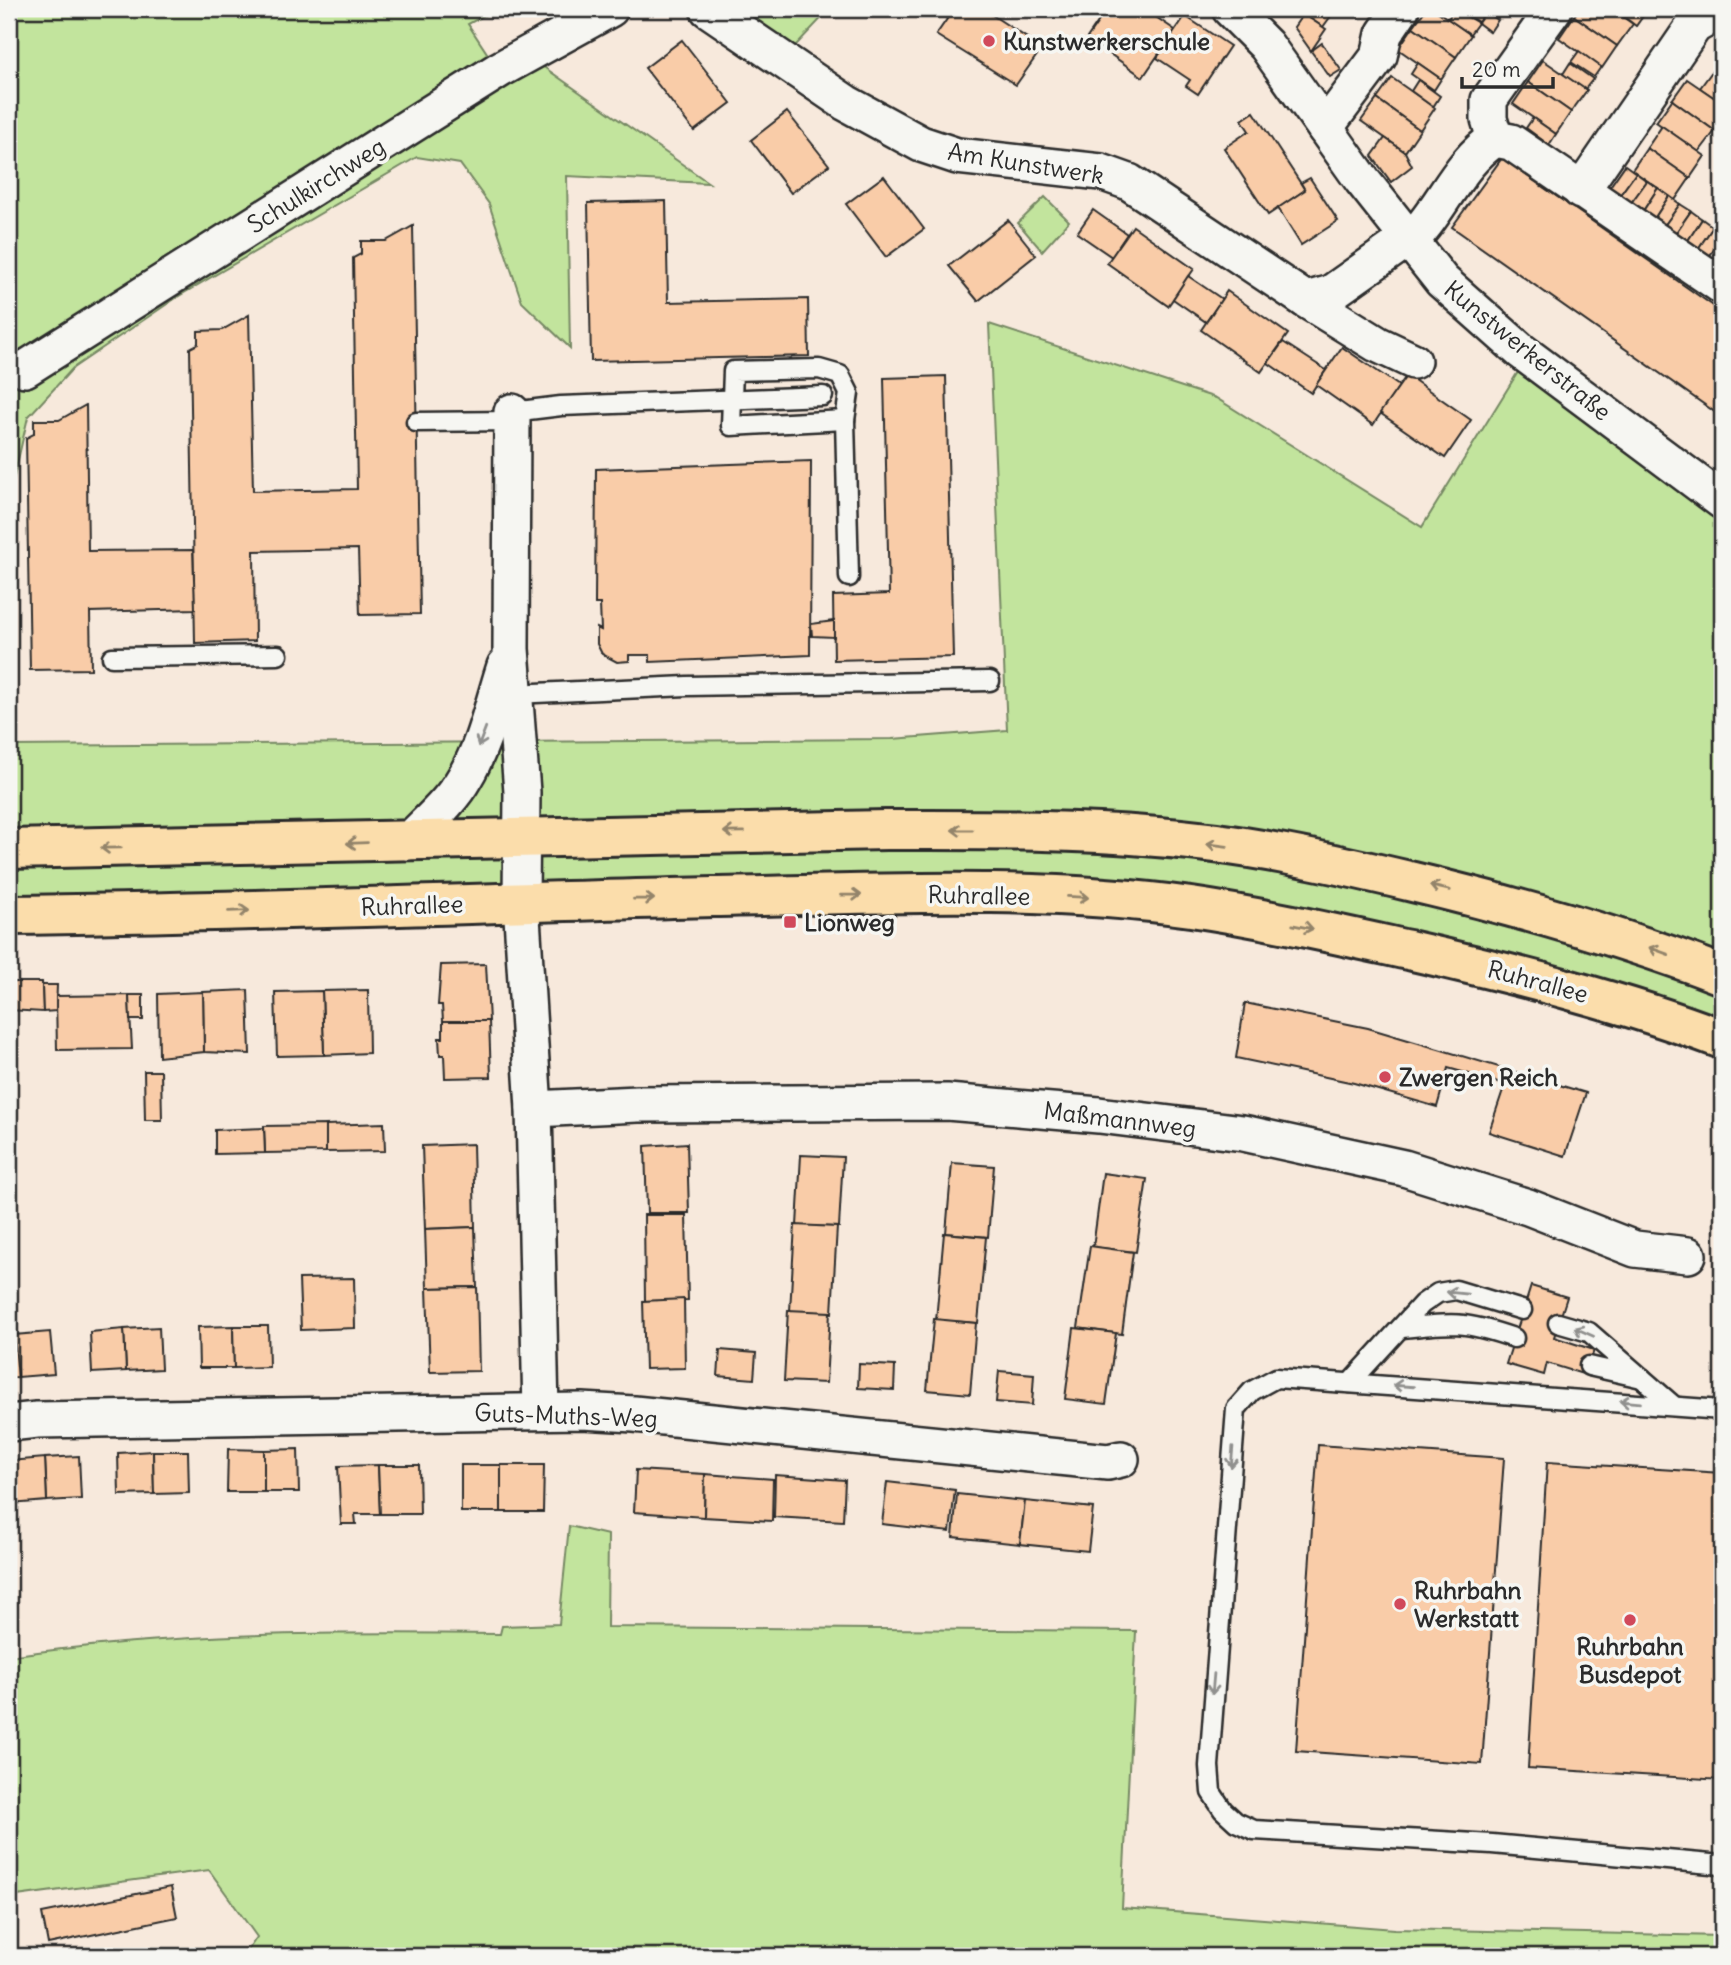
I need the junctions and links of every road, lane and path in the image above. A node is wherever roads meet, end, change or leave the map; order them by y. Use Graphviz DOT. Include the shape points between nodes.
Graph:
graph roads {
  1 [pos="610,9"];
  2 [pos="708,9"];
  3 [pos="1401,9"];
  4 [pos="1554,9"];
  5 [pos="1722,10"];
  6 [pos="1237,11"];
  7 [pos="1325,128"];
  8 [pos="1495,139"];
  9 [pos="1581,191"];
  10 [pos="1407,242"];
  11 [pos="1718,273"];
  12 [pos="1306,300"];
  13 [pos="1413,361"];
  14 [pos="26,369"];
  15 [pos="822,396"];
  16 [pos="733,397"];
  17 [pos="512,417"];
  18 [pos="845,420"];
  19 [pos="416,422"];
  20 [pos="1722,501"];
  21 [pos="849,577"];
  22 [pos="511,649"];
  23 [pos="278,655"];
  24 [pos="112,657"];
  25 [pos="989,681"];
  26 [pos="514,694"];
  27 [pos="523,838"];
  28 [pos="408,842"];
  29 [pos="9,849"];
  30 [pos="521,901"];
  31 [pos="9,915"];
  32 [pos="1722,975"];
  33 [pos="1722,1039"];
  34 [pos="534,1109"];
  35 [pos="1688,1255"];
  36 [pos="1522,1310"];
  37 [pos="1559,1323"];
  38 [pos="1402,1328"];
  39 [pos="1514,1338"];
  40 [pos="1589,1366"];
  41 [pos="1645,1379"];
  42 [pos="1350,1383"];
  43 [pos="1674,1406"];
  44 [pos="1722,1410"];
  45 [pos="541,1411"];
  46 [pos="9,1423"];
  47 [pos="1121,1459"];
  48 [pos="1722,1865"];
  1 -- 14 [label="street, Schulkirchweg" via="499,70"];
  2 -- 12 [label="street, Am Kunstwerk" via="846,103 921,144 957,156 1101,172 1129,183"];
  3 -- 7 [label="street" via="1384,34 1379,56"];
  4 -- 8 [label="street" via="1489,100"];
  5 -- 9 [label="street" via="1694,26"];
  6 -- 7 [label="street, Kunstwerkerstraße"];
  7 -- 10 [label="street, Kunstwerkerstraße"];
  8 -- 9 [label="street" via="1511,142"];
  8 -- 10 [label="street" via="1470,161 1424,228"];
  9 -- 11 [label="street"];
  10 -- 12 [label="street" via="1331,293"];
  10 -- 20 [label="street, Kunstwerkerstraße" via="1501,334"];
  12 -- 13 [label="street, Am Kunstwerk" via="1377,345"];
  15 -- 16 [label="lane"];
  16 -- 17 [label="lane" via="561,406"];
  16 -- 18 [label="lane" via="730,426"];
  16 -- 18 [label="lane" via="733,371 819,369 841,375 849,393"];
  17 -- 19 [label="lane"];
  17 -- 22 [label="street"];
  18 -- 21 [label="lane"];
  22 -- 26 [label="street"];
  22 -- 28 [label="street, one-way" via="466,777"];
  23 -- 24 [label="lane"];
  25 -- 26 [label="lane"];
  26 -- 27 [label="street"];
  27 -- 28 [label="main road"];
  27 -- 30 [label="street"];
  32 -- 27 [label="main road, one-way" via="1651,948 1486,899 1318,859 1159,837 1030,830 886,830"];
  28 -- 29 [label="main road, one-way"];
  31 -- 30 [label="main road, Ruhrallee, one-way"];
  30 -- 33 [label="main road, Ruhrallee, one-way" via="984,893 1189,907 1310,928 1554,984"];
  30 -- 34 [label="street"];
  34 -- 35 [label="street, Maßmannweg" via="947,1102 1243,1133 1404,1168 1528,1207 1635,1249"];
  34 -- 45 [label="street"];
  36 -- 38 [label="lane, one-way" via="1456,1290 1438,1293 1422,1304"];
  41 -- 37 [label="lane, one-way" via="1589,1332"];
  38 -- 39 [label="lane" via="1475,1324"];
  38 -- 42 [label="lane"];
  40 -- 41 [label="lane"];
  41 -- 43 [label="lane"];
  43 -- 42 [label="lane, one-way"];
  42 -- 48 [label="lane, one-way" via="1276,1378 1252,1391 1236,1409 1209,1737 1211,1792 1223,1810 1254,1830 1492,1844"];
  43 -- 44 [label="lane"];
  45 -- 46 [label="street, Guts-Muths-Weg"];
  45 -- 47 [label="street, Guts-Muths-Weg" via="634,1413 1108,1462"];
}
